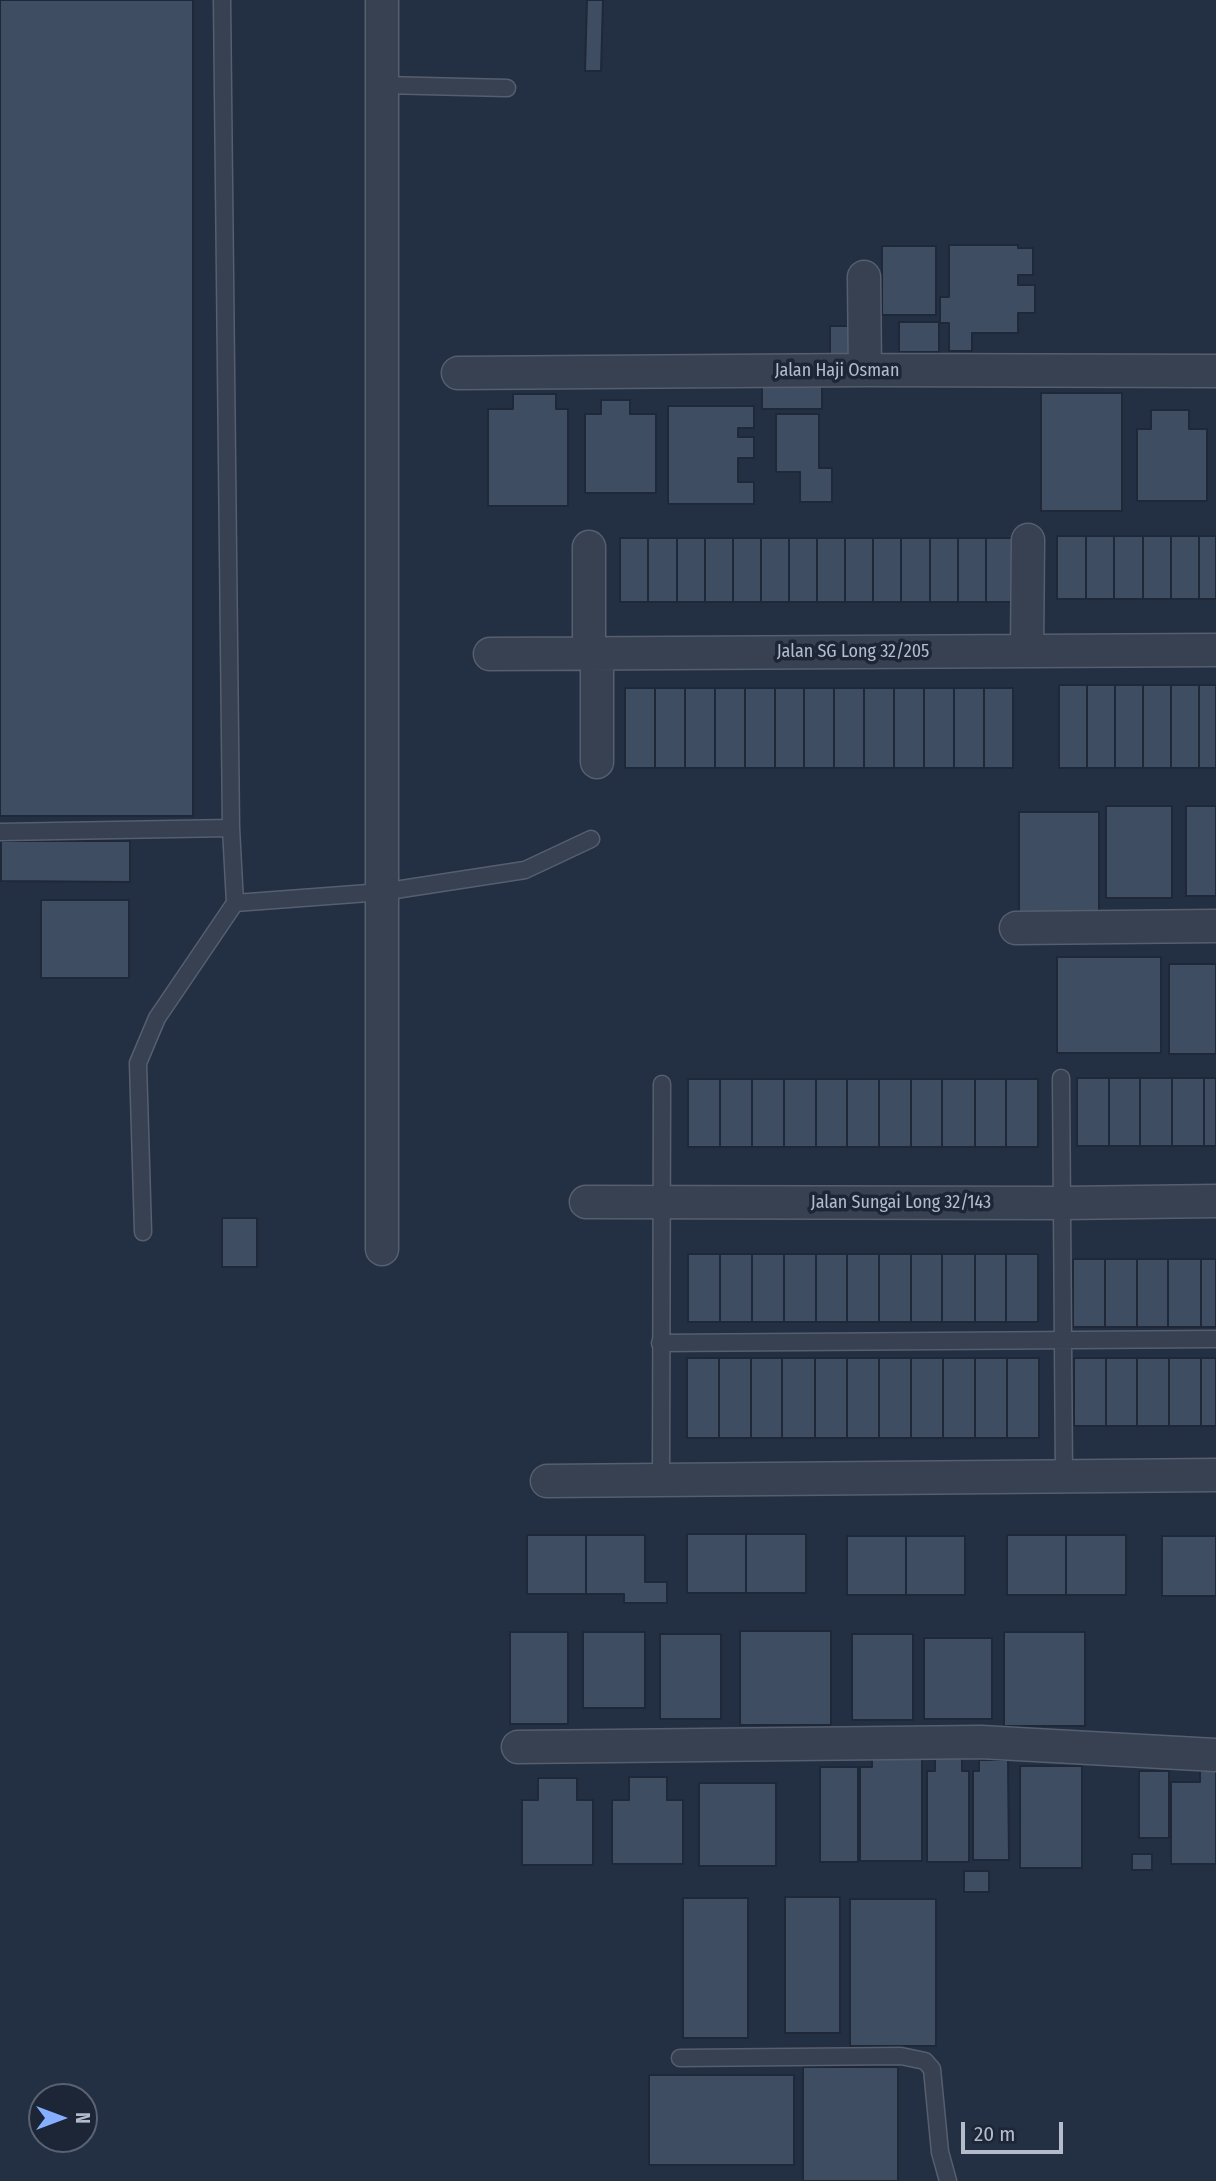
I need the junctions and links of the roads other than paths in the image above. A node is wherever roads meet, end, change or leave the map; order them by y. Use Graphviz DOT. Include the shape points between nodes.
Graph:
graph roads {
  1 [pos="222,0"];
  2 [pos="382,0"];
  3 [pos="382,85"];
  4 [pos="508,88"];
  5 [pos="864,277"];
  6 [pos="865,370"];
  7 [pos="1216,371"];
  8 [pos="458,373"];
  9 [pos="1028,540"];
  10 [pos="589,547"];
  11 [pos="1216,650"];
  12 [pos="1027,651"];
  13 [pos="490,654"];
  14 [pos="593,654"];
  15 [pos="597,762"];
  16 [pos="231,828"];
  17 [pos="0,832"];
  18 [pos="591,839"];
  19 [pos="382,892"];
  20 [pos="235,903"];
  21 [pos="1216,926"];
  22 [pos="1016,929"];
  23 [pos="1061,1078"];
  24 [pos="662,1084"];
  25 [pos="1216,1201"];
  26 [pos="586,1202"];
  27 [pos="660,1202"];
  28 [pos="1062,1203"];
  29 [pos="144,1231"];
  30 [pos="382,1249"];
  31 [pos="1062,1339"];
  32 [pos="1216,1339"];
  33 [pos="660,1343"];
  34 [pos="1216,1475"];
  35 [pos="1064,1476"];
  36 [pos="661,1480"];
  37 [pos="547,1481"];
  38 [pos="518,1746"];
  39 [pos="1216,1755"];
  40 [pos="680,2057"];
  41 [pos="948,2181"];
  1 -- 16 [label="lane"];
  2 -- 3 [label="street"];
  3 -- 4 [label="lane"];
  3 -- 19 [label="street"];
  5 -- 6 [label="street"];
  6 -- 7 [label="street, Jalan Haji Osman"];
  6 -- 8 [label="street, Jalan Haji Osman"];
  9 -- 12 [label="street"];
  10 -- 14 [label="street"];
  11 -- 12 [label="street, Jalan SG Long 32/205"];
  12 -- 14 [label="street, Jalan SG Long 32/205"];
  13 -- 14 [label="street, Jalan SG Long 32/205"];
  14 -- 15 [label="street"];
  16 -- 17 [label="lane"];
  16 -- 20 [label="lane"];
  18 -- 19 [label="lane" via="526,870"];
  19 -- 20 [label="lane"];
  19 -- 30 [label="street"];
  20 -- 29 [label="lane" via="157,1018 138,1063"];
  21 -- 22 [label="street"];
  23 -- 28 [label="lane"];
  24 -- 27 [label="lane"];
  25 -- 28 [label="street, Jalan Sungai Long 32/143"];
  26 -- 27 [label="street, Jalan Sungai Long 32/143"];
  27 -- 28 [label="street, Jalan Sungai Long 32/143"];
  27 -- 33 [label="lane"];
  28 -- 31 [label="lane"];
  31 -- 32 [label="lane"];
  31 -- 33 [label="lane"];
  31 -- 35 [label="lane"];
  33 -- 36 [label="lane"];
  34 -- 35 [label="street"];
  35 -- 36 [label="street"];
  36 -- 37 [label="street"];
  38 -- 39 [label="street" via="981,1742"];
  40 -- 41 [label="lane" via="901,2056 925,2061 932,2069 940,2152"];
}
